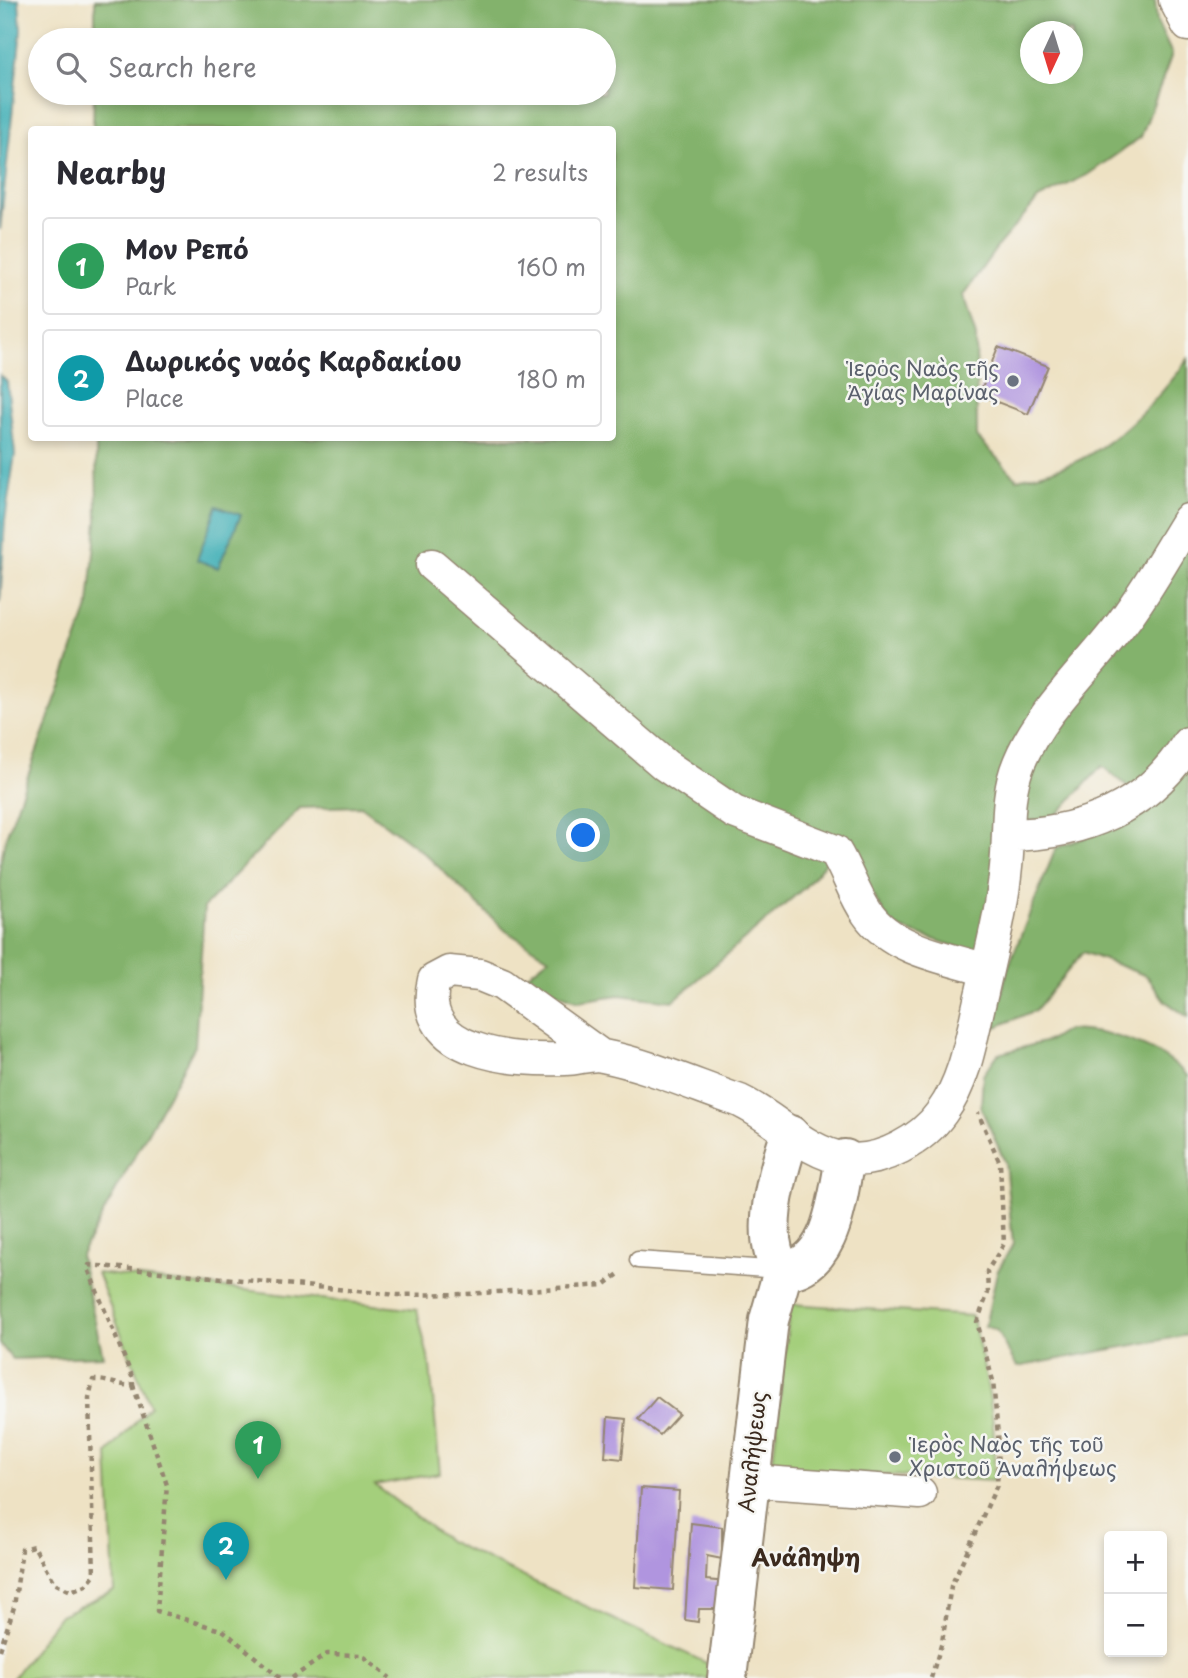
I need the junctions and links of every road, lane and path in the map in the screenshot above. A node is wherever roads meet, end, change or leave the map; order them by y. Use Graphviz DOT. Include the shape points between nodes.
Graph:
graph roads {
  1 [pos="1175,0"];
  2 [pos="1188,25"];
  3 [pos="1188,520"];
  4 [pos="432,565"];
  5 [pos="1188,743"];
  6 [pos="1008,835"];
  7 [pos="987,970"];
  8 [pos="600,1055"];
  9 [pos="950,1101"];
  10 [pos="790,1135"];
  11 [pos="845,1159"];
  12 [pos="638,1260"];
  13 [pos="783,1270"];
  14 [pos="133,1384"];
  15 [pos="750,1481"];
  16 [pos="920,1493"];
  17 [pos="0,1650"];
  18 [pos="280,1678"];
  19 [pos="292,1678"];
  20 [pos="390,1678"];
  21 [pos="727,1678"];
  22 [pos="932,1678"];
  1 -- 2 [label="street"];
  3 -- 6 [label="street" via="1119,628 1040,726 1020,760 1011,784"];
  4 -- 7 [label="street" via="665,765 734,812 835,850 866,912 891,936"];
  5 -- 6 [label="street" via="1138,796 1106,816 1046,835"];
  6 -- 7 [label="street" via="1002,905"];
  7 -- 9 [label="street" via="961,1076"];
  8 -- 8 [label="street" via="525,1059 456,1041 434,1014 435,980 443,973 455,972 493,979"];
  8 -- 10 [label="street" via="740,1101"];
  9 -- 11 [label="street" via="919,1136 895,1150 863,1160"];
  9 -- 22 [label="path" via="978,1112 1000,1163 1003,1244 987,1271 988,1293 977,1322 993,1381 999,1446 996,1485 951,1586"];
  10 -- 11 [label="street"];
  10 -- 13 [label="street" via="776,1187 770,1244 774,1260"];
  11 -- 13 [label="street" via="823,1243 810,1262"];
  12 -- 13 [label="lane"];
  12 -- 14 [label="path" via="604,1285 398,1295 94,1263 88,1269"];
  13 -- 15 [label="street, Αναλήψεως" via="769,1320"];
  14 -- 17 [label="path" via="93,1380 89,1398 94,1575 86,1585 71,1591 54,1583 34,1546 22,1549 14,1607"];
  14 -- 18 [label="path" via="167,1485 157,1611 224,1631"];
  15 -- 16 [label="street"];
  15 -- 21 [label="street, Αναλήψεως"];
  19 -- 20 [label="path" via="327,1654 362,1656"];
}
